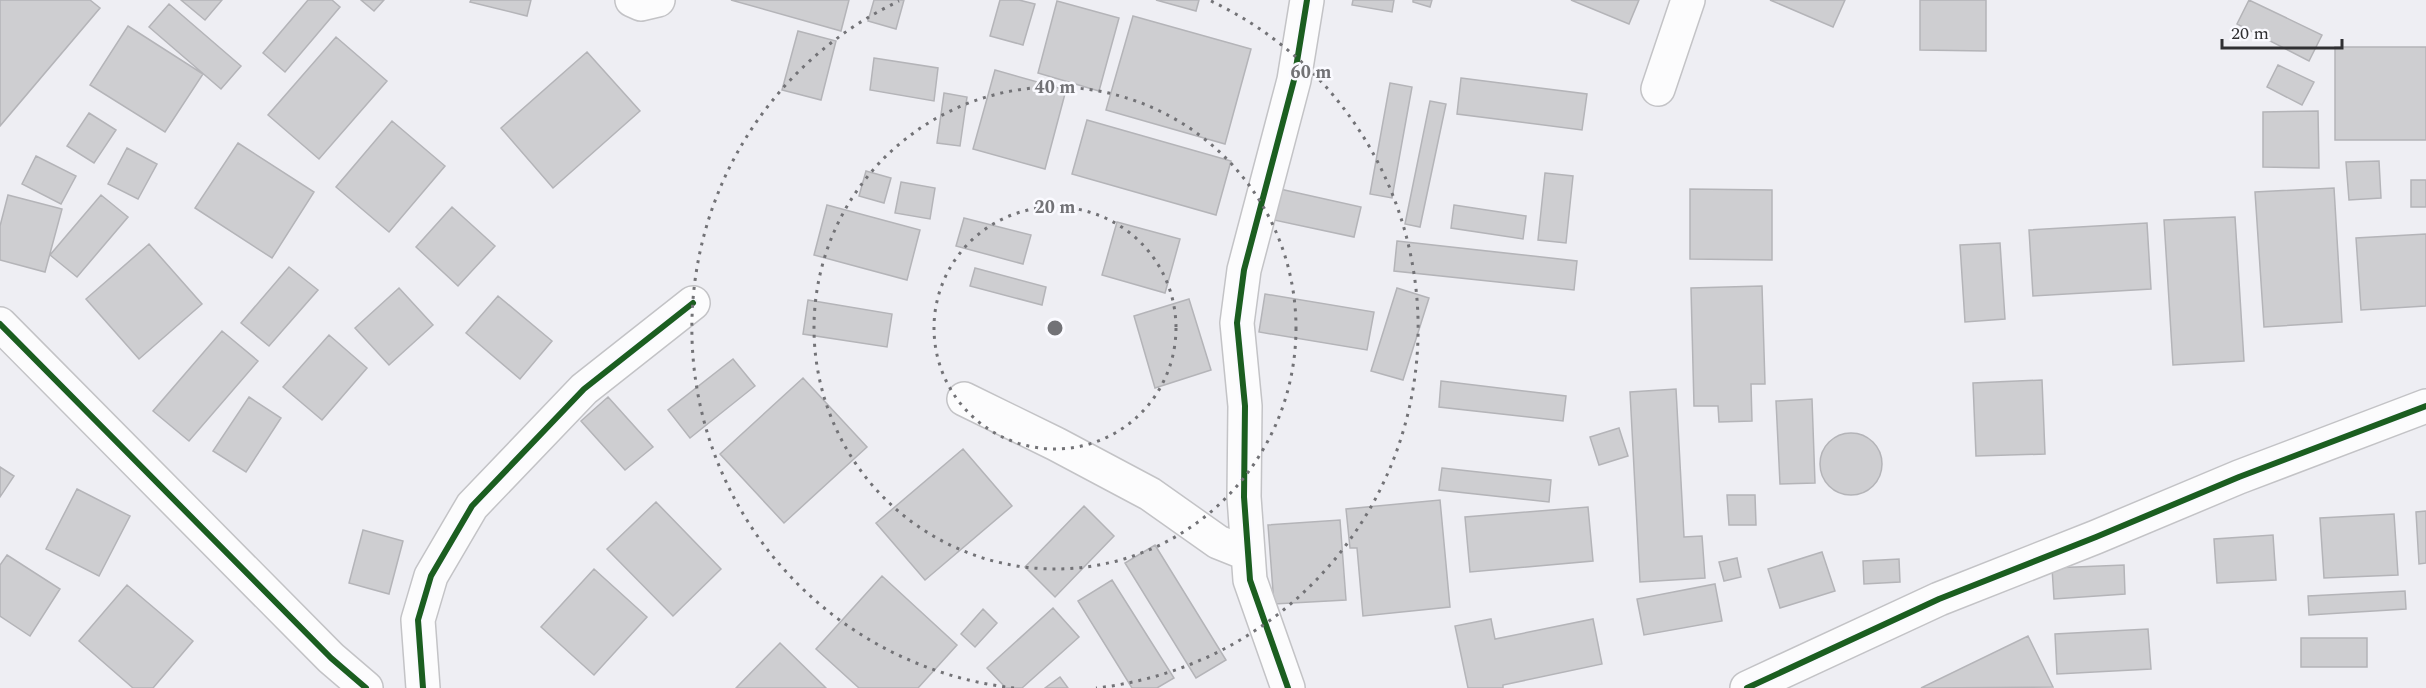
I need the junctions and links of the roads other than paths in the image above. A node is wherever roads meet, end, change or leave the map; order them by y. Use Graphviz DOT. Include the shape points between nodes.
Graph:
graph roads {
  1 [pos="632,0"];
  2 [pos="658,0"];
  3 [pos="1307,0"];
  4 [pos="1688,0"];
  5 [pos="1658,89"];
  6 [pos="693,303"];
  7 [pos="0,324"];
  8 [pos="964,399"];
  9 [pos="2426,406"];
  10 [pos="1248,554"];
  11 [pos="366,688"];
  12 [pos="423,688"];
  13 [pos="1288,688"];
  14 [pos="1747,688"];
  1 -- 2 [label="street" via="641,4"];
  3 -- 10 [label="street" via="1294,80 1244,270 1237,323 1245,406"];
  4 -- 5 [label="street"];
  6 -- 12 [label="street" via="584,389 472,506 431,576 418,620"];
  7 -- 11 [label="street" via="331,658"];
  8 -- 10 [label="street" via="1150,495 1218,542"];
  9 -- 14 [label="street" via="2238,477 1939,599"];
  10 -- 13 [label="street" via="1250,580"];
}
